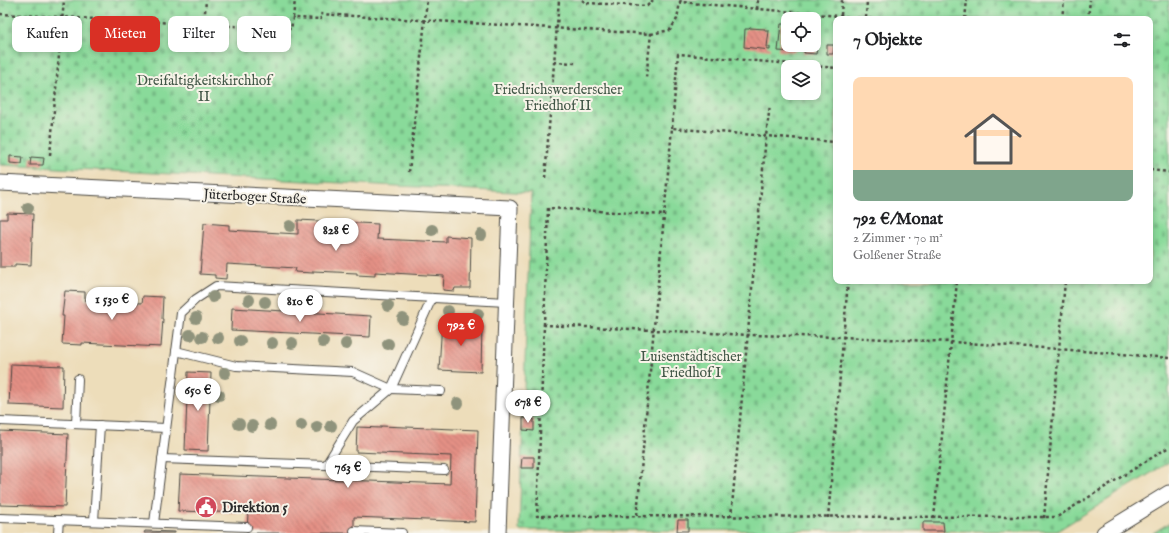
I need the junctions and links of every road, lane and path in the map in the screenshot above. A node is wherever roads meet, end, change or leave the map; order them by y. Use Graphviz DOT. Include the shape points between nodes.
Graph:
graph roads {
  1 [pos="64,0"];
  2 [pos="206,0"];
  3 [pos="295,0"];
  4 [pos="427,0"];
  5 [pos="559,0"];
  6 [pos="582,0"];
  7 [pos="653,0"];
  8 [pos="758,0"];
  9 [pos="842,0"];
  10 [pos="868,0"];
  11 [pos="967,0"];
  12 [pos="1064,0"];
  13 [pos="1090,0"];
  14 [pos="680,1"];
  15 [pos="758,9"];
  16 [pos="0,14"];
  17 [pos="42,16"];
  18 [pos="63,16"];
  19 [pos="205,16"];
  20 [pos="841,16"];
  21 [pos="866,16"];
  22 [pos="965,16"];
  23 [pos="1062,16"];
  24 [pos="1088,16"];
  25 [pos="82,18"];
  26 [pos="294,18"];
  27 [pos="425,19"];
  28 [pos="168,22"];
  29 [pos="229,25"];
  30 [pos="557,28"];
  31 [pos="651,34"];
  32 [pos="60,52"];
  33 [pos="554,62"];
  34 [pos="575,64"];
  35 [pos="833,68"];
  36 [pos="646,78"];
  37 [pos="770,105"];
  38 [pos="672,128"];
  39 [pos="766,136"];
  40 [pos="833,142"];
  41 [pos="50,155"];
  42 [pos="1153,170"];
  43 [pos="409,172"];
  44 [pos="1169,172"];
  45 [pos="545,178"];
  46 [pos="0,183"];
  47 [pos="664,215"];
  48 [pos="848,284"];
  49 [pos="957,284"];
  50 [pos="1065,284"];
  51 [pos="432,298"];
  52 [pos="506,302"];
  53 [pos="544,325"];
  54 [pos="653,330"];
  55 [pos="748,335"];
  56 [pos="843,338"];
  57 [pos="951,342"];
  58 [pos="1059,348"];
  59 [pos="176,351"];
  60 [pos="1169,358"];
  61 [pos="78,379"];
  62 [pos="391,388"];
  63 [pos="441,391"];
  64 [pos="0,421"];
  65 [pos="76,424"];
  66 [pos="100,425"];
  67 [pos="166,428"];
  68 [pos="1169,447"];
  69 [pos="162,458"];
  70 [pos="326,465"];
  71 [pos="444,470"];
  72 [pos="1169,493"];
  73 [pos="636,515"];
  74 [pos="0,518"];
  75 [pos="731,518"];
  76 [pos="828,518"];
  77 [pos="934,518"];
  78 [pos="1044,518"];
  79 [pos="59,520"];
  80 [pos="94,521"];
  81 [pos="154,523"];
  82 [pos="247,527"];
  83 [pos="358,532"];
  84 [pos="58,533"];
  85 [pos="402,533"];
  86 [pos="498,533"];
  87 [pos="1104,533"];
  1 -- 18 [label="path"];
  2 -- 19 [label="path"];
  3 -- 26 [label="path"];
  4 -- 27 [label="path"];
  5 -- 30 [label="path"];
  6 -- 7 [label="path" via="647,6"];
  8 -- 15 [label="path"];
  9 -- 20 [label="path"];
  10 -- 21 [label="path"];
  11 -- 22 [label="path"];
  12 -- 23 [label="path"];
  13 -- 24 [label="path"];
  14 -- 15 [label="path"];
  14 -- 31 [label="path" via="677,19 670,30"];
  15 -- 20 [label="path"];
  16 -- 17 [label="path"];
  25 -- 28 [label="path"];
  26 -- 27 [label="path" via="321,19 320,14"];
  26 -- 29 [label="path" via="291,29"];
  27 -- 30 [label="path"];
  27 -- 43 [label="path"];
  30 -- 31 [label="path"];
  30 -- 33 [label="path"];
  31 -- 36 [label="path"];
  32 -- 41 [label="path"];
  33 -- 34 [label="path"];
  33 -- 45 [label="path"];
  35 -- 38 [label="path" via="678,54"];
  37 -- 39 [label="path"];
  38 -- 39 [label="path"];
  38 -- 47 [label="path"];
  39 -- 40 [label="path"];
  39 -- 55 [label="path"];
  42 -- 44 [label="path"];
  46 -- 52 [label="street, Jüterboger Straße" via="510,208"];
  47 -- 53 [label="path" via="548,208"];
  47 -- 54 [label="path"];
  48 -- 56 [label="path"];
  49 -- 57 [label="path"];
  50 -- 58 [label="path"];
  51 -- 52 [label="lane"];
  51 -- 59 [label="lane" via="216,286 196,299 182,313"];
  51 -- 62 [label="lane"];
  52 -- 86 [label="street"];
  53 -- 54 [label="path"];
  53 -- 73 [label="path" via="537,516"];
  54 -- 55 [label="path"];
  54 -- 73 [label="path"];
  55 -- 56 [label="path"];
  55 -- 75 [label="path"];
  56 -- 57 [label="path"];
  56 -- 76 [label="path"];
  57 -- 58 [label="path"];
  57 -- 77 [label="path"];
  58 -- 60 [label="path"];
  58 -- 78 [label="path"];
  59 -- 62 [label="lane" via="236,366 353,372"];
  59 -- 67 [label="lane"];
  61 -- 65 [label="lane"];
  62 -- 63 [label="lane"];
  62 -- 70 [label="lane" via="353,422"];
  64 -- 65 [label="lane"];
  65 -- 66 [label="lane"];
  66 -- 67 [label="lane"];
  66 -- 80 [label="lane"];
  67 -- 69 [label="lane"];
  68 -- 78 [label="path" via="1056,518"];
  69 -- 70 [label="lane"];
  69 -- 81 [label="lane"];
  70 -- 71 [label="lane"];
  72 -- 87 [label="street"];
  73 -- 75 [label="path"];
  74 -- 79 [label="lane"];
  75 -- 76 [label="path"];
  76 -- 77 [label="path"];
  77 -- 78 [label="path"];
  79 -- 80 [label="lane"];
  79 -- 84 [label="lane"];
  80 -- 81 [label="lane"];
  81 -- 82 [label="lane"];
  83 -- 85 [label="lane"];
}
